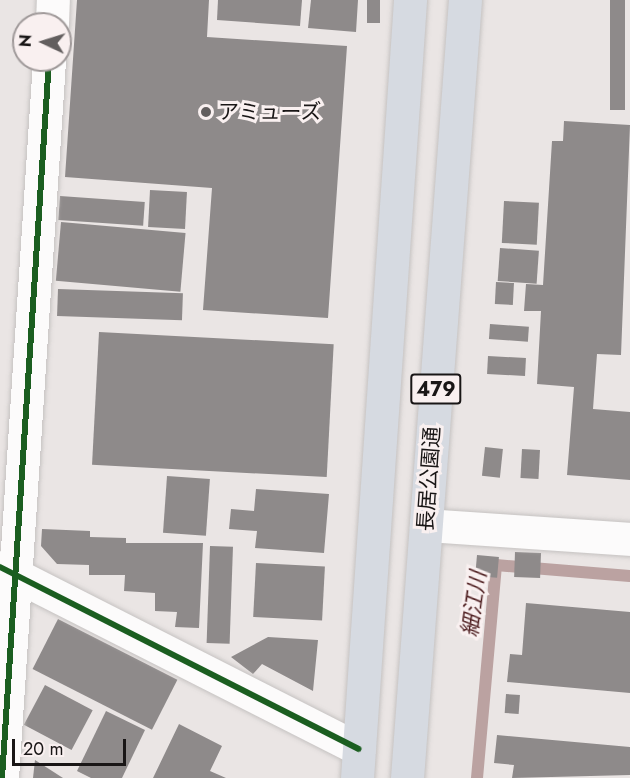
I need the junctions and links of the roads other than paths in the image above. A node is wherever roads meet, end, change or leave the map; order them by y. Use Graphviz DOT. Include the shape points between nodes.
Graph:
graph roads {
  1 [pos="410,0"];
  2 [pos="465,0"];
  3 [pos="48,72"];
  4 [pos="426,525"];
  5 [pos="630,539"];
  6 [pos="8,571"];
  7 [pos="358,764"];
  8 [pos="2,778"];
  9 [pos="407,778"];
  1 -- 7 [label="highway, 479"];
  2 -- 4 [label="highway, 長居公園通 / 479"];
  3 -- 6 [label="street"];
  4 -- 5 [label="street"];
  4 -- 9 [label="highway, 長居公園通 / 479"];
  6 -- 7 [label="street"];
  6 -- 8 [label="street"];
}
